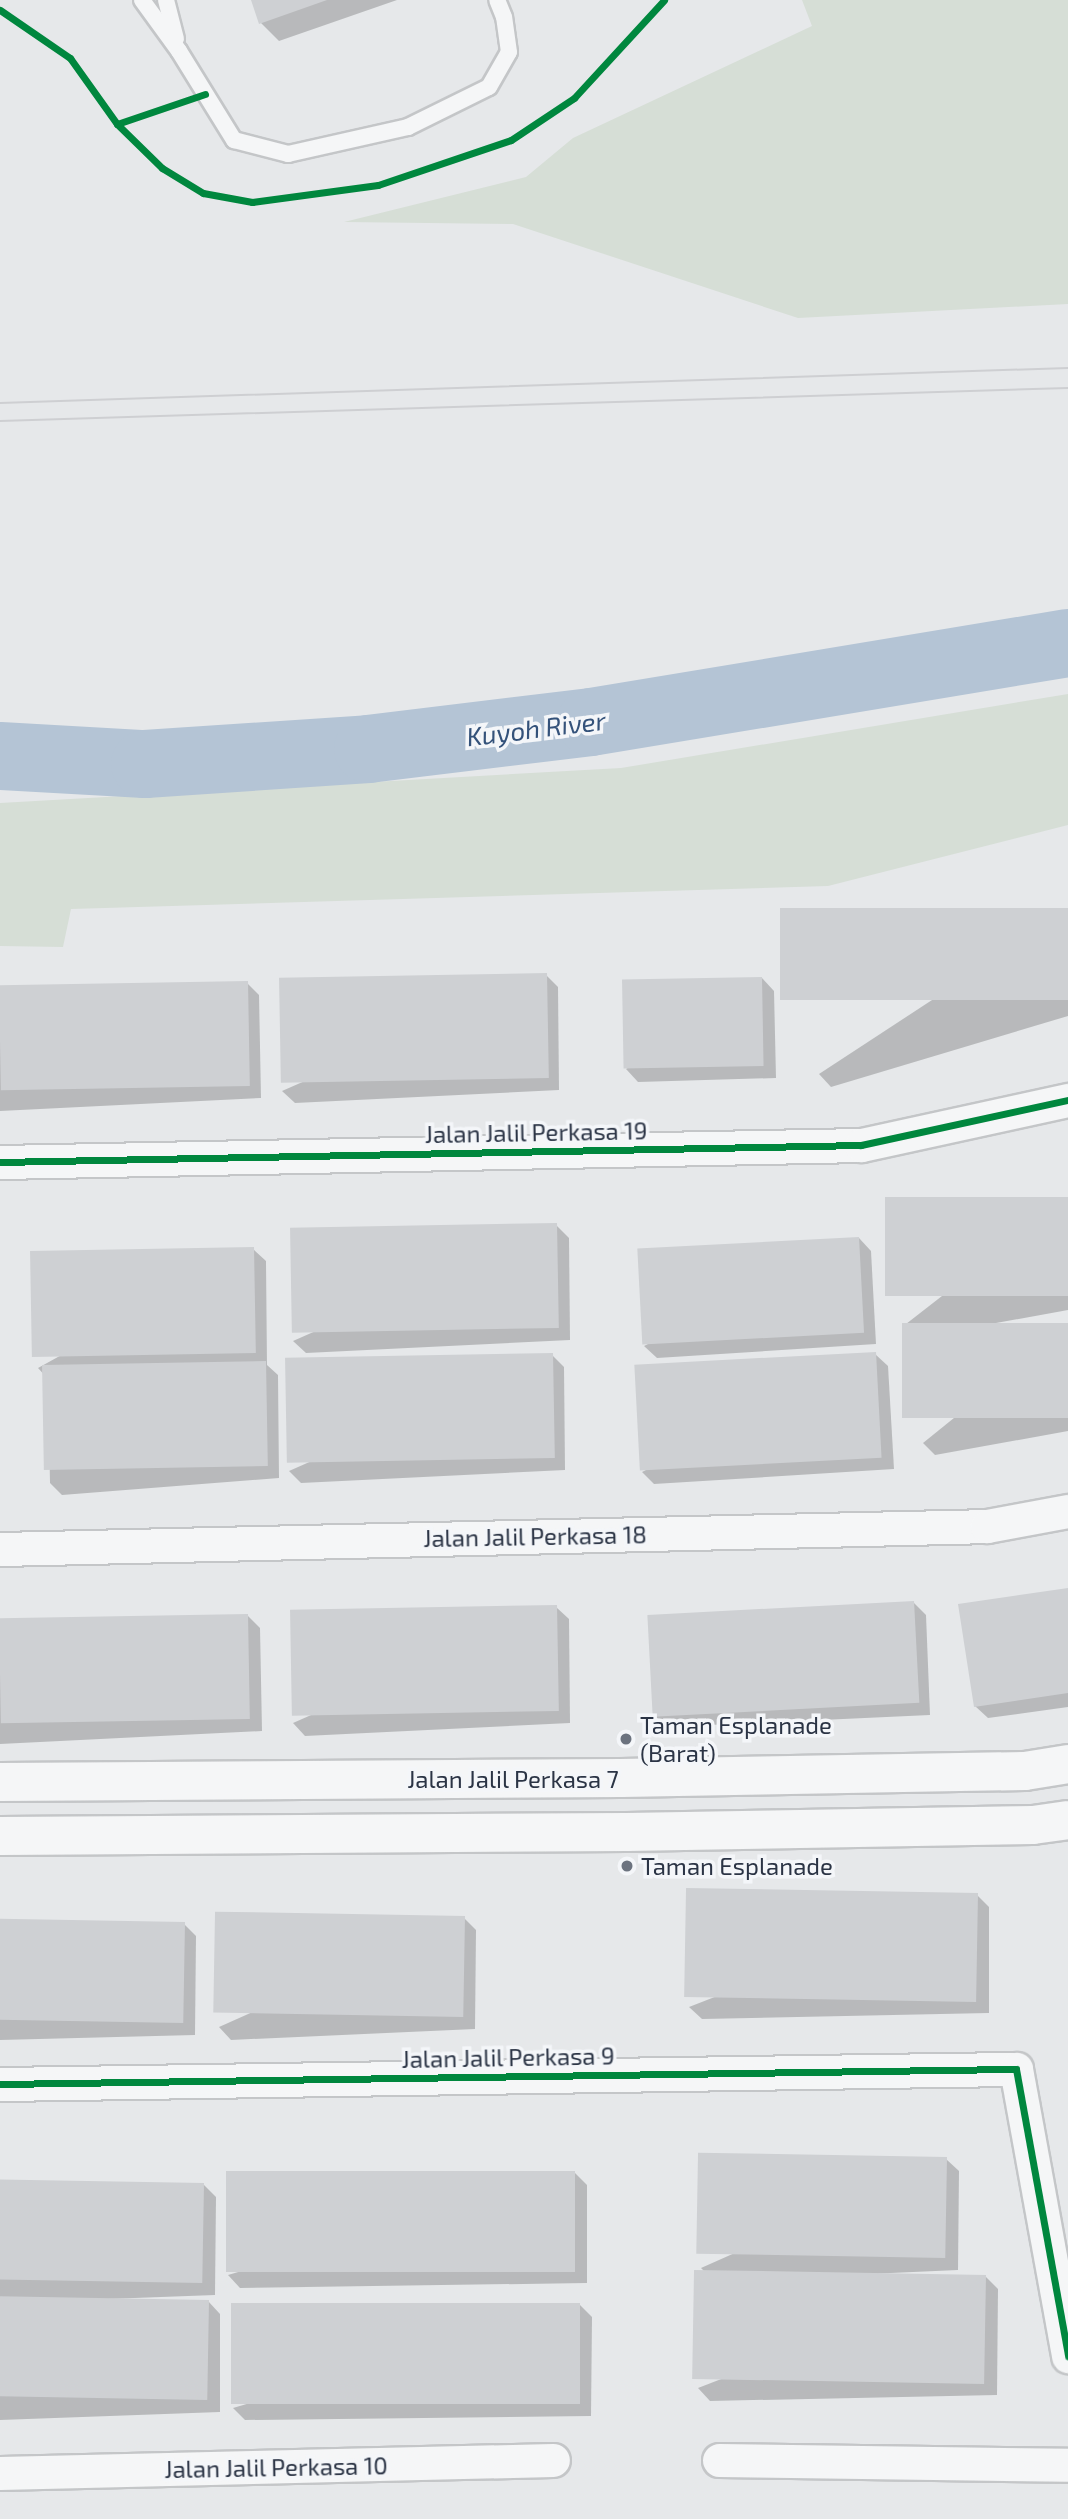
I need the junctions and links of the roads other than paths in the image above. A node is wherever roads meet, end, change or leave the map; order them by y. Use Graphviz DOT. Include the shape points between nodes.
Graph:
graph roads {
  1 [pos="142,0"];
  2 [pos="166,0"];
  3 [pos="497,0"];
  4 [pos="179,51"];
  5 [pos="1068,1100"];
  6 [pos="0,1162"];
  7 [pos="1068,1511"];
  8 [pos="0,1549"];
  9 [pos="1068,1764"];
  10 [pos="0,1782"];
  11 [pos="1068,1820"];
  12 [pos="0,1836"];
  13 [pos="0,2084"];
  14 [pos="1068,2356"];
  15 [pos="553,2460"];
  16 [pos="719,2460"];
  17 [pos="1068,2465"];
  18 [pos="0,2473"];
  1 -- 4 [label="lane"];
  2 -- 4 [label="lane"];
  3 -- 4 [label="lane" via="509,52 489,88 408,127 288,154 234,140"];
  5 -- 6 [label="street, Jalan Jalil Perkasa 19" via="861,1145"];
  7 -- 8 [label="street, Jalan Jalil Perkasa 18" via="986,1526"];
  9 -- 10 [label="street, Jalan Jalil Perkasa 7" via="1025,1771 635,1778"];
  11 -- 12 [label="street" via="1033,1825 654,1831"];
  13 -- 14 [label="street, Jalan Jalil Perkasa 9" via="1016,2069"];
  15 -- 18 [label="street, Jalan Jalil Perkasa 10"];
  16 -- 17 [label="street"];
}
